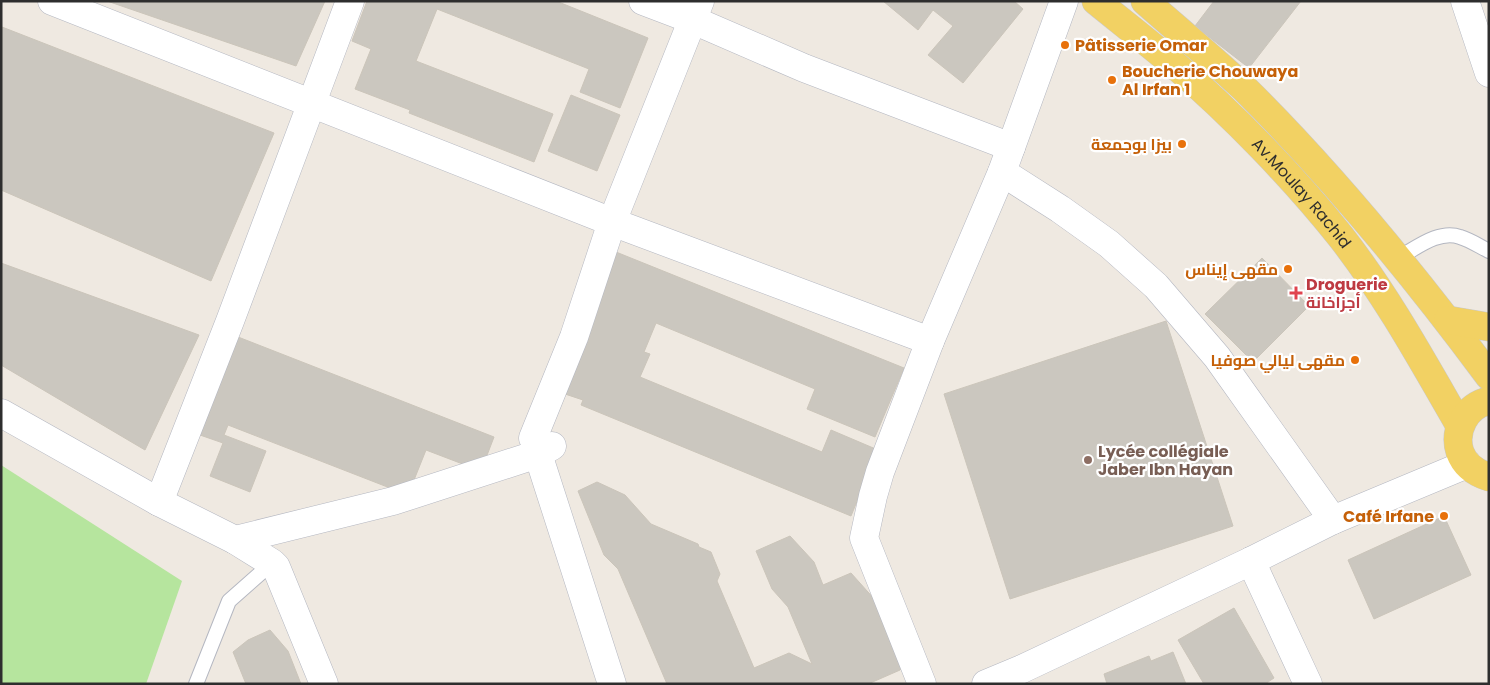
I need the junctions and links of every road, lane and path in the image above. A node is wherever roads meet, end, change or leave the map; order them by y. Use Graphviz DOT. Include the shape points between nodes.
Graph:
graph roads {
  1 [pos="52,1"];
  2 [pos="350,1"];
  3 [pos="643,1"];
  4 [pos="1064,1"];
  5 [pos="1096,1"];
  6 [pos="1145,1"];
  7 [pos="1465,1"];
  8 [pos="697,11"];
  9 [pos="1489,73"];
  10 [pos="312,103"];
  11 [pos="1012,147"];
  12 [pos="1002,172"];
  13 [pos="612,222"];
  14 [pos="1489,251"];
  15 [pos="1398,258"];
  16 [pos="1448,320"];
  17 [pos="1489,327"];
  18 [pos="930,341"];
  19 [pos="1489,376"];
  20 [pos="1489,400"];
  21 [pos="1,413"];
  22 [pos="1460,426"];
  23 [pos="541,446"];
  24 [pos="1478,471"];
  25 [pos="159,502"];
  26 [pos="1333,520"];
  27 [pos="235,540"];
  28 [pos="1251,561"];
  29 [pos="272,563"];
  30 [pos="1008,680"];
  31 [pos="196,684"];
  32 [pos="324,684"];
  33 [pos="612,684"];
  34 [pos="922,684"];
  35 [pos="1308,684"];
  1 -- 10 [label="street"];
  2 -- 10 [label="street"];
  3 -- 8 [label="street"];
  4 -- 11 [label="street"];
  5 -- 22 [label="main road, Av.Moulay Rachid" via="1177,67 1250,135 1341,237 1368,274"];
  6 -- 15 [label="main road, Av.Moulay Rachid" via="1244,89 1346,196"];
  7 -- 9 [label="street"];
  8 -- 11 [label="street" via="804,68"];
  8 -- 13 [label="street"];
  10 -- 13 [label="street"];
  10 -- 25 [label="street"];
  11 -- 12 [label="street"];
  12 -- 18 [label="street"];
  12 -- 26 [label="street" via="1109,244 1156,286 1217,357"];
  13 -- 18 [label="street"];
  13 -- 23 [label="street"];
  14 -- 15 [label="lane" via="1449,234"];
  15 -- 16 [label="main road, Av.Moulay Rachid"];
  16 -- 17 [label="main road"];
  16 -- 19 [label="main road, Av.Moulay Rachid"];
  18 -- 34 [label="street" via="880,472 864,538"];
  20 -- 22 [label="main road" via="1474,407"];
  21 -- 25 [label="street"];
  22 -- 24 [label="main road" via="1460,453"];
  23 -- 27 [label="street" via="392,502"];
  23 -- 33 [label="street"];
  24 -- 26 [label="street"];
  25 -- 27 [label="street"];
  26 -- 28 [label="street"];
  27 -- 29 [label="street"];
  28 -- 30 [label="street"];
  28 -- 35 [label="street"];
  29 -- 31 [label="lane" via="229,601"];
  29 -- 32 [label="street"];
}
